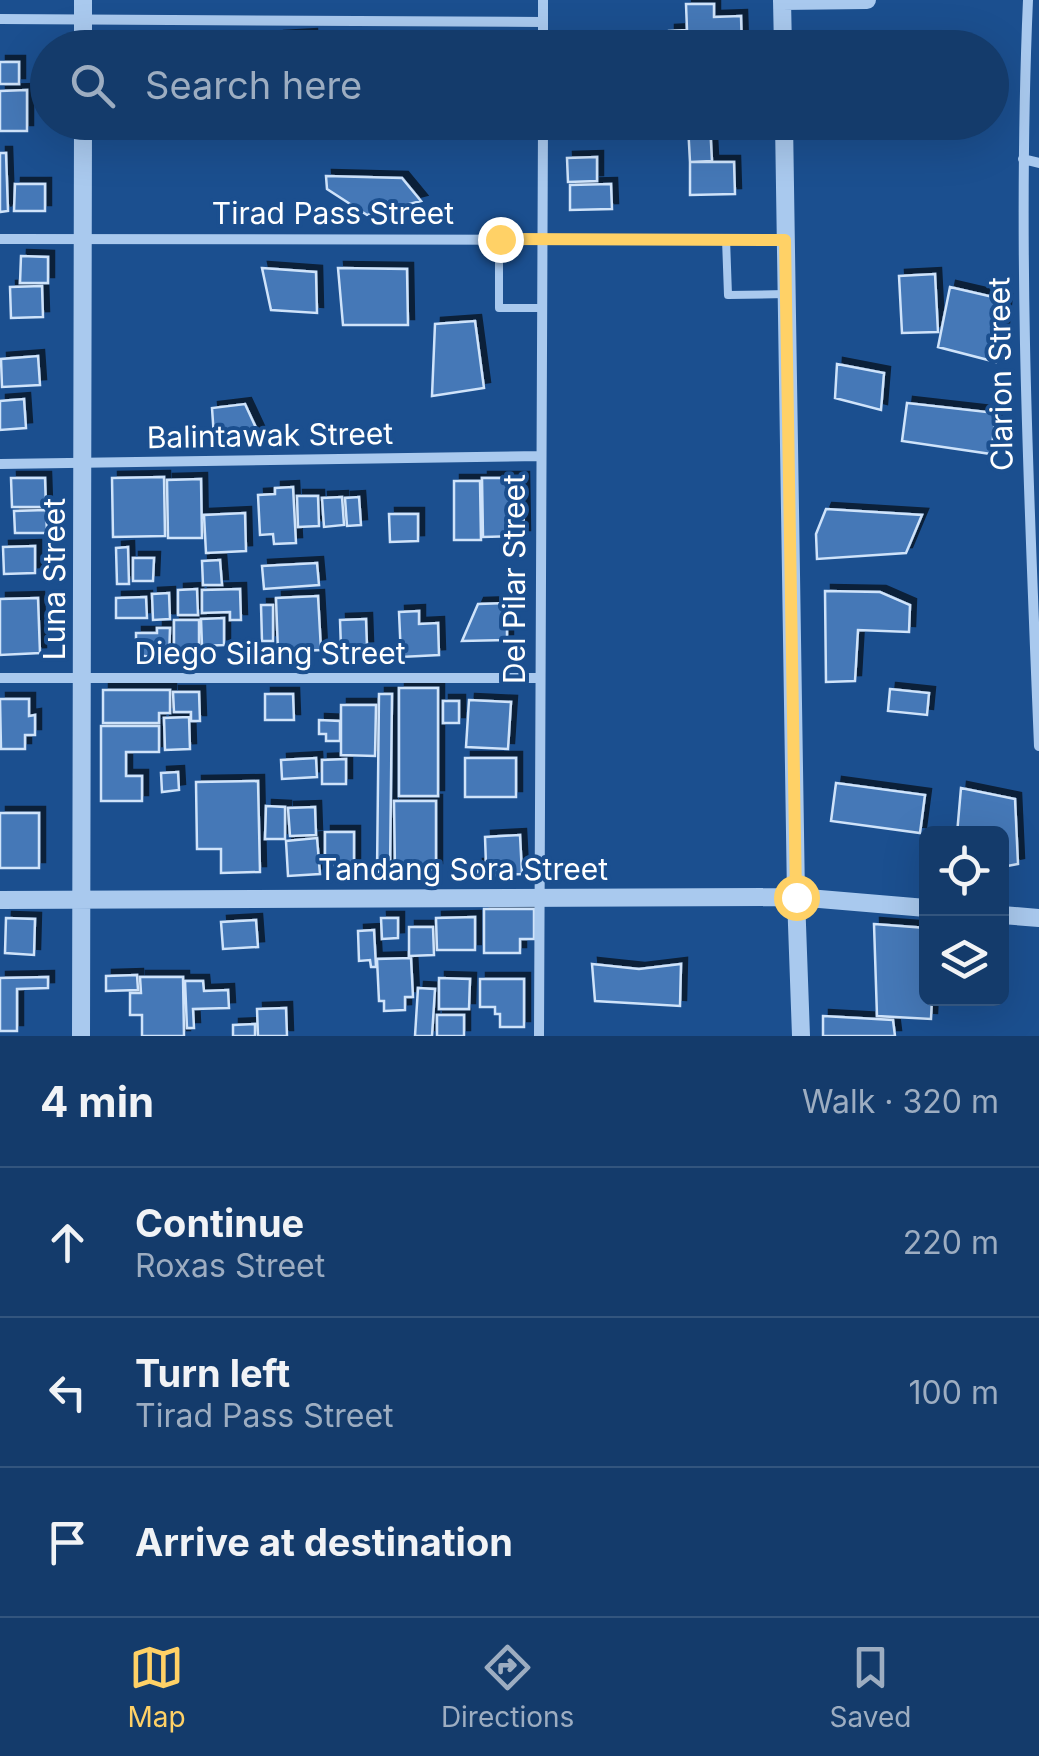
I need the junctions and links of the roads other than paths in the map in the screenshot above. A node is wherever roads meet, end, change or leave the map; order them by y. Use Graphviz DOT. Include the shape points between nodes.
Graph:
graph roads {
  1 [pos="83,0"];
  2 [pos="544,0"];
  3 [pos="867,0"];
  4 [pos="1028,0"];
  5 [pos="782,1"];
  6 [pos="0,19"];
  7 [pos="83,20"];
  8 [pos="544,22"];
  9 [pos="83,30"];
  10 [pos="544,30"];
  11 [pos="783,30"];
  12 [pos="83,140"];
  13 [pos="543,140"];
  14 [pos="784,140"];
  15 [pos="1023,159"];
  16 [pos="1039,163"];
  17 [pos="0,238"];
  18 [pos="83,239"];
  19 [pos="500,239"];
  20 [pos="542,239"];
  21 [pos="726,240"];
  22 [pos="785,240"];
  23 [pos="786,294"];
  24 [pos="542,308"];
  25 [pos="1024,378"];
  26 [pos="1039,382"];
  27 [pos="541,456"];
  28 [pos="0,464"];
  29 [pos="82,464"];
  30 [pos="0,678"];
  31 [pos="540,678"];
  32 [pos="82,679"];
  33 [pos="1039,746"];
  34 [pos="539,896"];
  35 [pos="796,897"];
  36 [pos="0,900"];
  37 [pos="82,901"];
  38 [pos="919,907"];
  39 [pos="1009,916"];
  40 [pos="1039,918"];
  41 [pos="82,1036"];
  42 [pos="539,1036"];
  43 [pos="801,1036"];
  1 -- 7 [label="street"];
  2 -- 8 [label="street"];
  3 -- 5 [label="street"];
  4 -- 15 [label="street, Clarion Street"];
  5 -- 11 [label="street"];
  6 -- 7 [label="street"];
  7 -- 8 [label="street"];
  7 -- 9 [label="street"];
  8 -- 10 [label="street"];
  12 -- 18 [label="street, Luna Street"];
  13 -- 20 [label="street, Del Pilar Street"];
  14 -- 22 [label="street"];
  15 -- 16 [label="street"];
  15 -- 25 [label="street, Clarion Street"];
  17 -- 18 [label="street, Tirad Pass Street"];
  18 -- 19 [label="street, Tirad Pass Street"];
  18 -- 29 [label="street, Luna Street"];
  19 -- 20 [label="street, Tirad Pass Street"];
  19 -- 24 [label="lane" via="499,308"];
  20 -- 21 [label="street, Tirad Pass Street"];
  20 -- 24 [label="street, Del Pilar Street"];
  21 -- 22 [label="street, Tirad Pass Street"];
  21 -- 23 [label="lane" via="728,295"];
  22 -- 23 [label="street"];
  23 -- 35 [label="street"];
  24 -- 27 [label="street, Del Pilar Street"];
  25 -- 26 [label="street"];
  25 -- 33 [label="street, Clarion Street"];
  27 -- 29 [label="street, Balintawak Street"];
  27 -- 31 [label="street, Del Pilar Street"];
  28 -- 29 [label="street, Balintawak Street"];
  29 -- 32 [label="street, Luna Street"];
  30 -- 32 [label="street, Diego Silang Street"];
  31 -- 32 [label="street, Diego Silang Street"];
  31 -- 34 [label="street, Del Pilar Street"];
  32 -- 37 [label="street, Luna Street"];
  34 -- 35 [label="street, Tandang Sora Street"];
  34 -- 37 [label="street, Tandang Sora Street"];
  34 -- 42 [label="street, Del Pilar Street"];
  35 -- 38 [label="street, Tandang Sora Street"];
  35 -- 43 [label="street"];
  36 -- 37 [label="street, Tandang Sora Street"];
  37 -- 41 [label="street, Luna Street"];
  39 -- 40 [label="street"];
}
